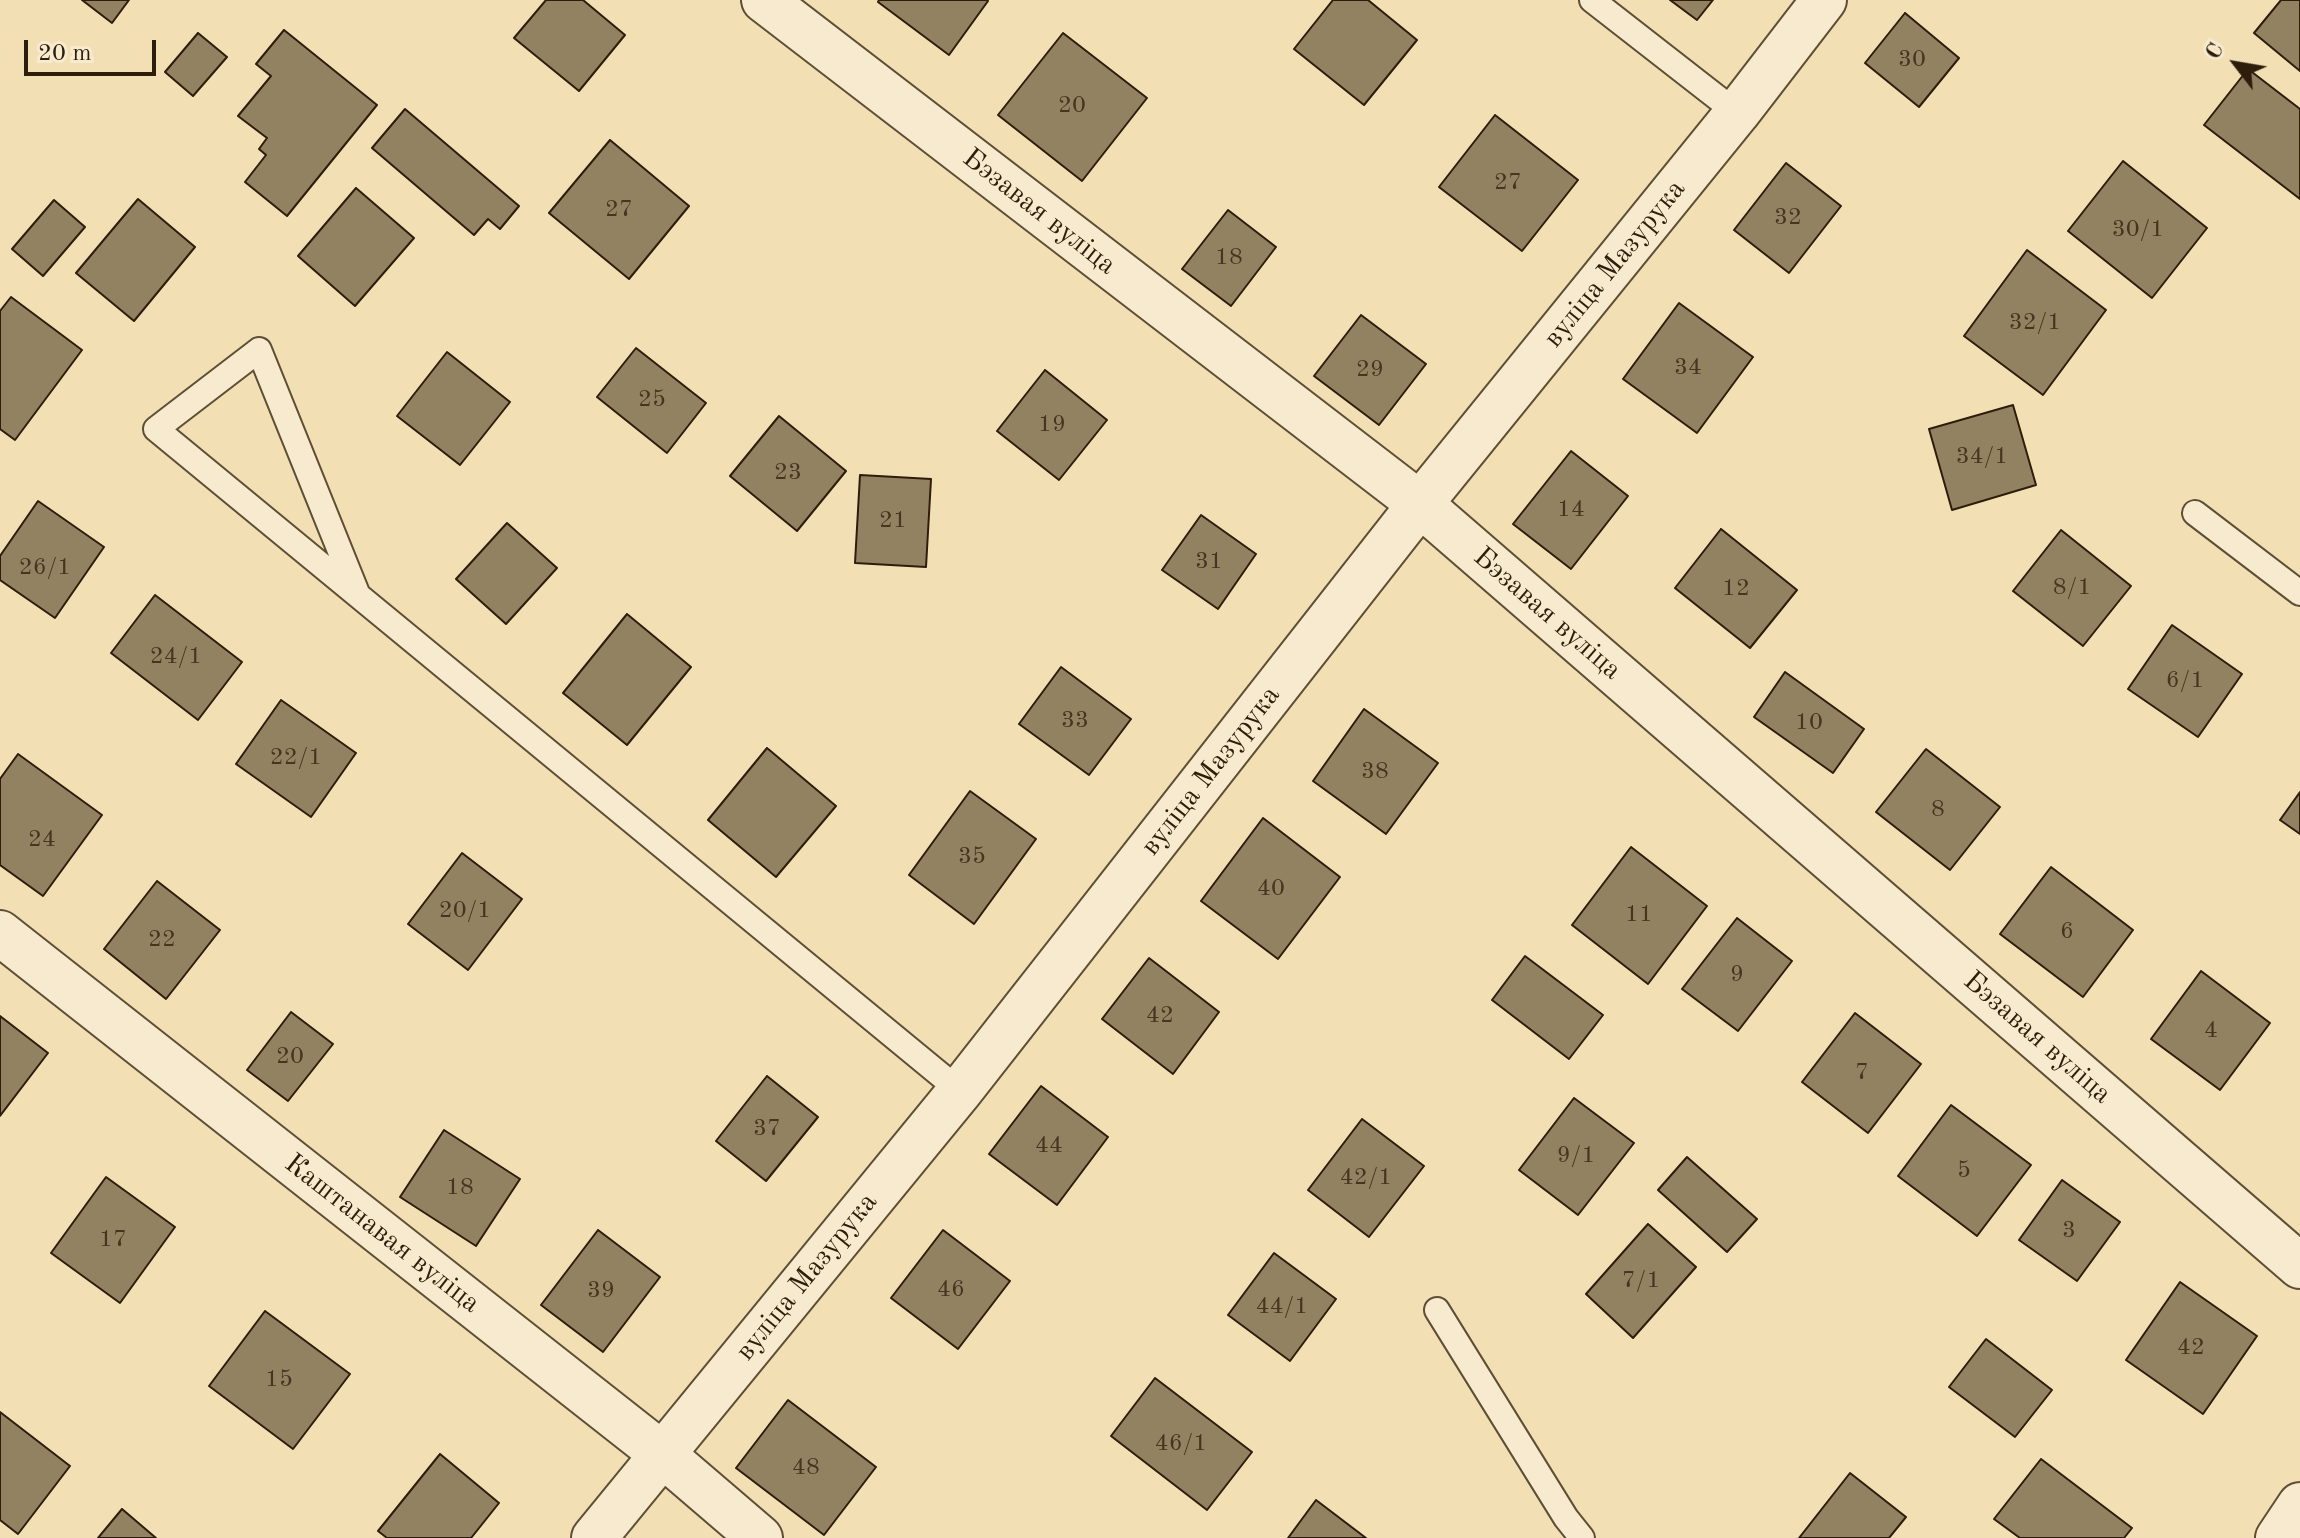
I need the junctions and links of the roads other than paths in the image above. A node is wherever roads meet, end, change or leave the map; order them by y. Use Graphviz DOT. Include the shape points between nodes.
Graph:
graph roads {
  1 [pos="764,0"];
  2 [pos="1592,0"];
  3 [pos="1824,0"];
  4 [pos="1737,113"];
  5 [pos="1420,504"];
  6 [pos="2195,513"];
  7 [pos="357,593"];
  8 [pos="2300,593"];
  9 [pos="0,933"];
  10 [pos="960,1091"];
  11 [pos="2300,1266"];
  12 [pos="1437,1310"];
  13 [pos="662,1454"];
  14 [pos="2300,1505"];
  15 [pos="594,1538"];
  16 [pos="760,1538"];
  17 [pos="1582,1538"];
  18 [pos="2278,1538"];
  1 -- 5 [label="street, Бэзавая вуліца"];
  2 -- 4 [label="lane"];
  3 -- 4 [label="street, вуліца Мазурука"];
  4 -- 5 [label="street, вуліца Мазурука"];
  5 -- 10 [label="street, вуліца Мазурука"];
  5 -- 11 [label="street, Бэзавая вуліца"];
  6 -- 8 [label="lane"];
  7 -- 7 [label="lane" via="156,429 259,350 334,536"];
  7 -- 10 [label="lane"];
  9 -- 13 [label="street, Каштанавая вуліца"];
  10 -- 13 [label="street, вуліца Мазурука"];
  12 -- 17 [label="lane"];
  13 -- 15 [label="street, вуліца Мазурука"];
  13 -- 16 [label="street, Каштанавая вуліца"];
  14 -- 18 [label="street"];
}
